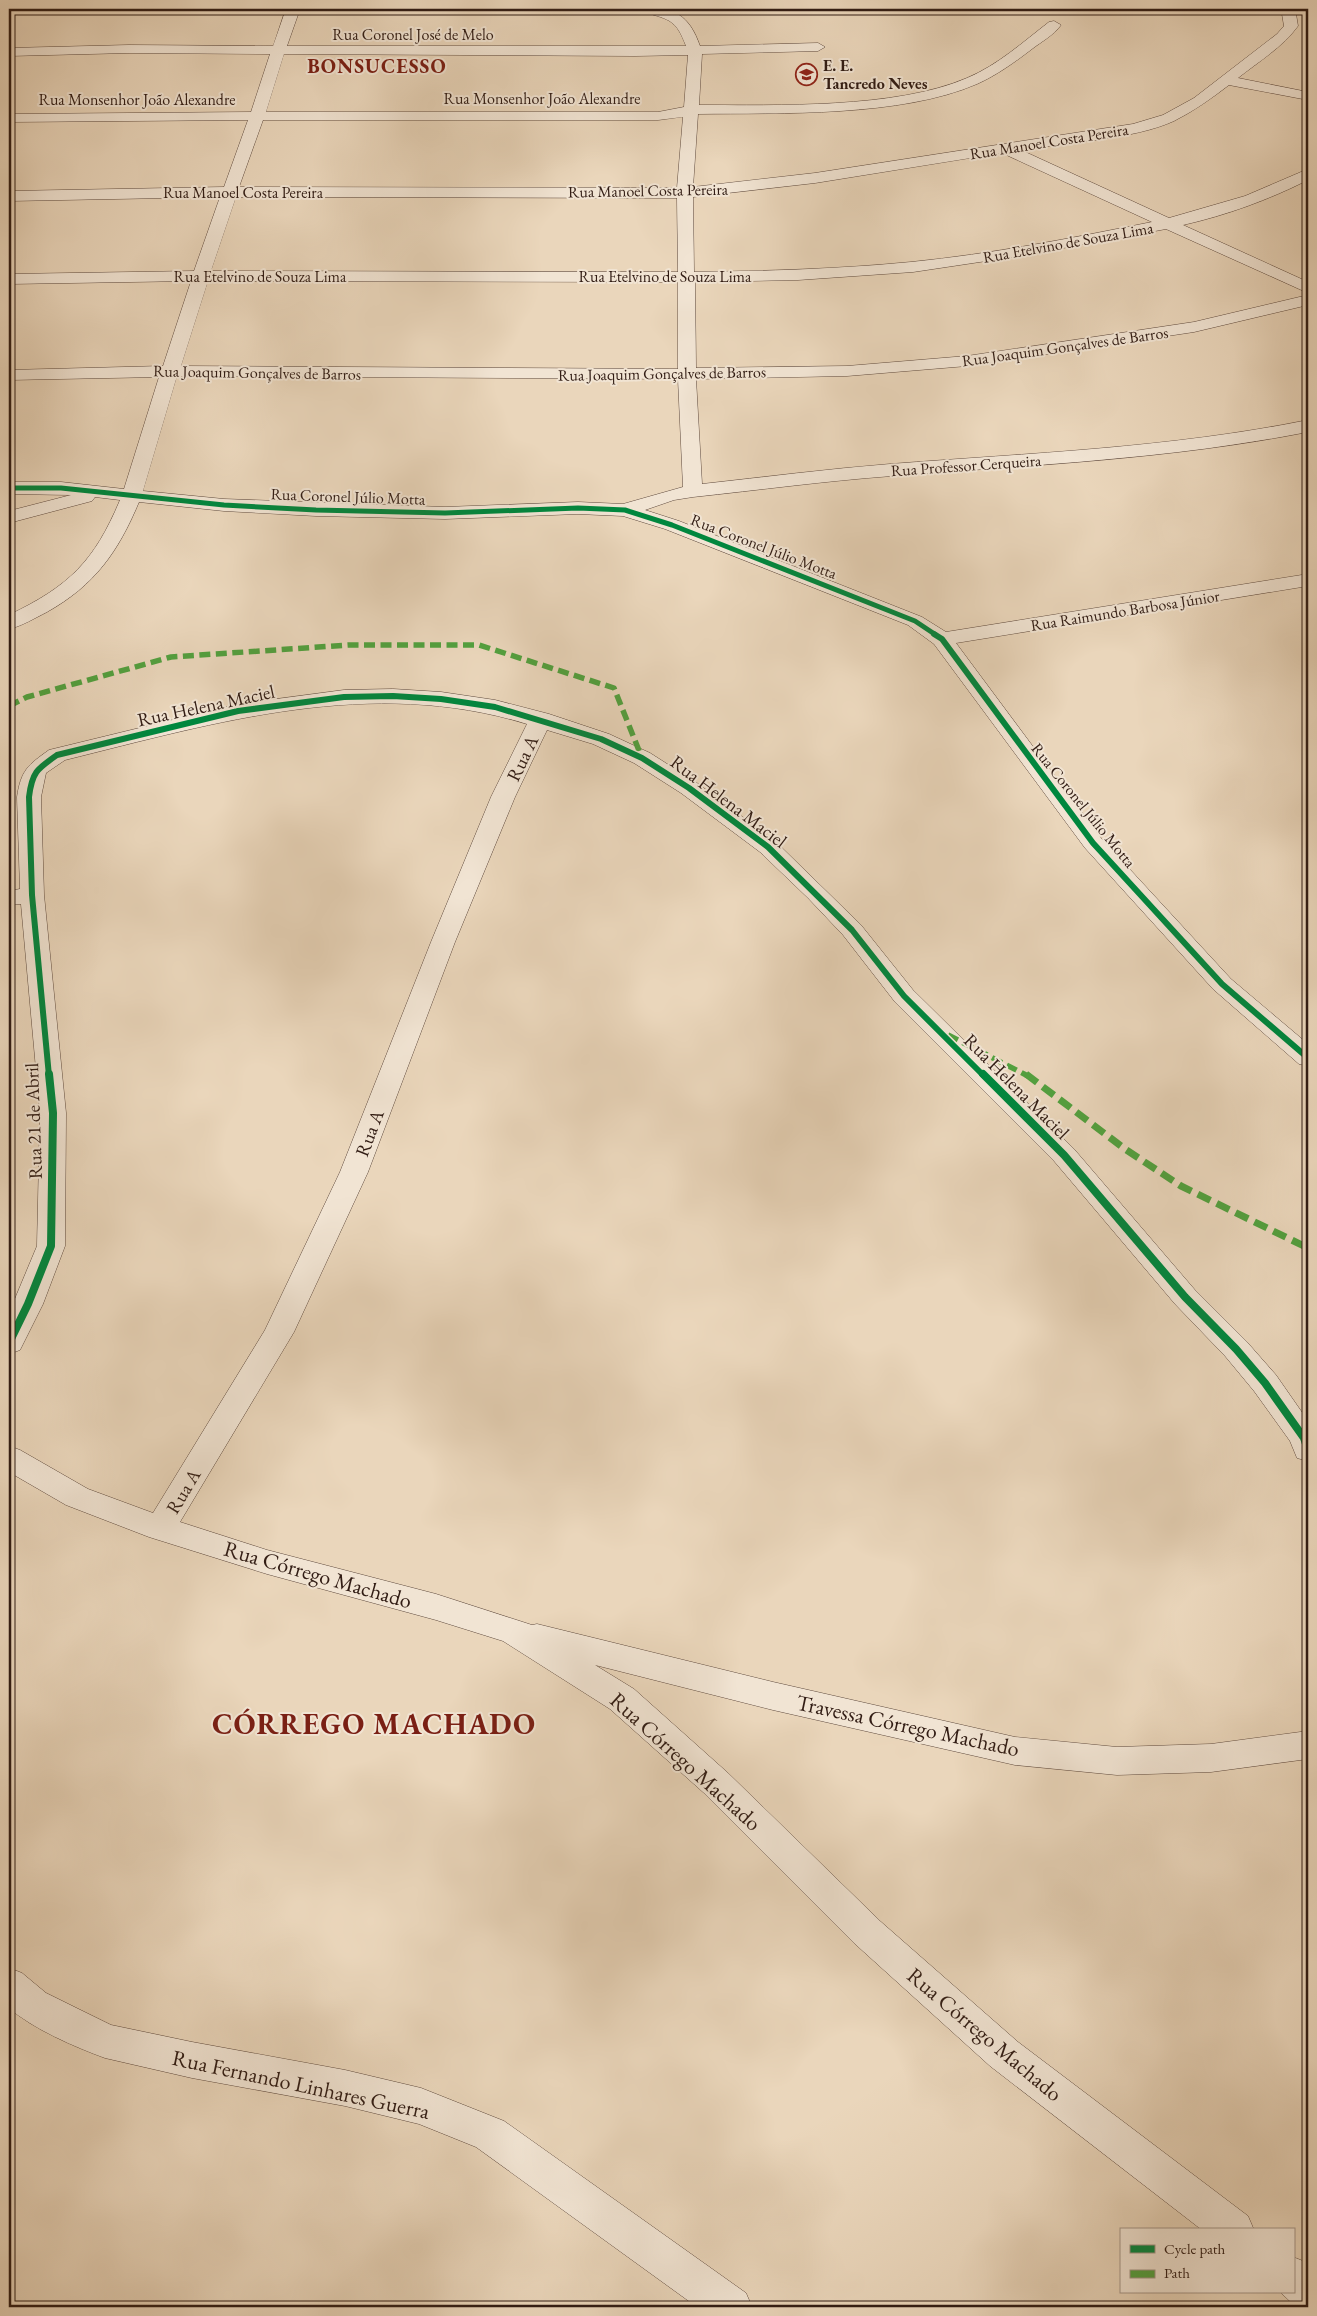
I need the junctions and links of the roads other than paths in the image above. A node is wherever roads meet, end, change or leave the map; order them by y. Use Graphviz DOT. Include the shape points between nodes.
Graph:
graph roads {
  1 [pos="293,9"];
  2 [pos="650,9"];
  3 [pos="1285,9"];
  4 [pos="1054,25"];
  5 [pos="818,47"];
  6 [pos="278,50"];
  7 [pos="696,50"];
  8 [pos="9,52"];
  9 [pos="1226,80"];
  10 [pos="1308,96"];
  11 [pos="690,110"];
  12 [pos="257,116"];
  13 [pos="9,118"];
  14 [pos="1005,150"];
  15 [pos="1308,174"];
  16 [pos="231,192"];
  17 [pos="685,192"];
  18 [pos="9,196"];
  19 [pos="1167,223"];
  20 [pos="200,276"];
  21 [pos="686,277"];
  22 [pos="9,279"];
  23 [pos="1308,288"];
  24 [pos="1308,300"];
  25 [pos="170,371"];
  26 [pos="687,374"];
  27 [pos="9,375"];
  28 [pos="1308,426"];
  29 [pos="9,488"];
  30 [pos="693,491"];
  31 [pos="104,492"];
  32 [pos="130,496"];
  33 [pos="625,510"];
  34 [pos="9,517"];
  35 [pos="1308,580"];
  36 [pos="9,623"];
  37 [pos="942,639"];
  38 [pos="541,719"];
  39 [pos="36,770"];
  40 [pos="20,896"];
  41 [pos="1308,1058"];
  42 [pos="9,1343"];
  43 [pos="1307,1440"];
  44 [pos="9,1458"];
  45 [pos="160,1528"];
  46 [pos="514,1631"];
  47 [pos="1308,1746"];
  48 [pos="9,1985"];
  49 [pos="1231,2228"];
  50 [pos="1294,2278"];
  51 [pos="1308,2290"];
  52 [pos="731,2307"];
  1 -- 6 [label="street"];
  2 -- 7 [label="street" via="682,24"];
  3 -- 9 [label="street, Rua Manoel Costa Pereira" via="1291,26 1282,37"];
  4 -- 11 [label="street, Rua Monsenhor João Alexandre" via="992,71 958,86 916,97 812,108"];
  5 -- 7 [label="street, Rua Coronel José de Melo"];
  6 -- 7 [label="street, Rua Coronel José de Melo"];
  6 -- 8 [label="street, Rua Coronel José de Melo"];
  6 -- 12 [label="street"];
  7 -- 11 [label="street"];
  9 -- 10 [label="street"];
  9 -- 14 [label="street, Rua Manoel Costa Pereira" via="1199,101 1168,118 1135,128"];
  11 -- 12 [label="street, Rua Monsenhor João Alexandre" via="658,116"];
  11 -- 17 [label="street"];
  12 -- 13 [label="street, Rua Monsenhor João Alexandre"];
  12 -- 16 [label="street"];
  14 -- 17 [label="street, Rua Manoel Costa Pereira" via="815,178"];
  14 -- 19 [label="street"];
  15 -- 19 [label="street, Rua Etelvino de Souza Lima" via="1213,212"];
  16 -- 17 [label="street, Rua Manoel Costa Pereira"];
  16 -- 18 [label="street, Rua Manoel Costa Pereira"];
  16 -- 20 [label="street"];
  17 -- 21 [label="street"];
  19 -- 21 [label="street, Rua Etelvino de Souza Lima" via="947,263 784,276"];
  19 -- 23 [label="street"];
  20 -- 21 [label="street, Rua Etelvino de Souza Lima"];
  20 -- 22 [label="street, Rua Etelvino de Souza Lima"];
  20 -- 25 [label="street"];
  21 -- 26 [label="street"];
  24 -- 26 [label="street, Rua Joaquim Gonçalves de Barros" via="1194,328 967,360 847,371"];
  25 -- 26 [label="street, Rua Joaquim Gonçalves de Barros"];
  25 -- 27 [label="street, Rua Joaquim Gonçalves de Barros"];
  25 -- 32 [label="street"];
  26 -- 30 [label="street"];
  28 -- 30 [label="street, Rua Professor Cerqueira" via="1210,444 890,470"];
  29 -- 31 [label="street, Rua Coronel Júlio Motta"];
  30 -- 33 [label="street, Rua Professor Cerqueira"];
  31 -- 32 [label="street, Rua Coronel Júlio Motta"];
  31 -- 34 [label="street"];
  32 -- 33 [label="street, Rua Coronel Júlio Motta" via="316,510 445,513 578,508"];
  32 -- 36 [label="street" via="122,520 98,561 80,579 40,608"];
  33 -- 37 [label="street, Rua Coronel Júlio Motta" via="848,593 915,621"];
  35 -- 37 [label="street, Rua Raimundo Barbosa Júnior"];
  37 -- 41 [label="street, Rua Coronel Júlio Motta" via="1093,842 1222,984"];
  38 -- 39 [label="street, Rua Helena Maciel" via="494,707 441,699 393,696 310,700 238,711 85,747 57,755"];
  38 -- 43 [label="street, Rua Helena Maciel" via="601,739 642,758 689,788 768,847 817,893 852,930 904,996 1064,1155 1185,1298 1236,1349"];
  38 -- 45 [label="street, Rua A" via="491,824 354,1172 279,1332"];
  39 -- 40 [label="street, Rua 21 de Abril" via="29,797"];
  40 -- 42 [label="street, Rua 21 de Abril" via="53,1113 51,1246"];
  44 -- 45 [label="street, Rua Córrego Machado" via="77,1496"];
  45 -- 46 [label="street, Rua Córrego Machado" via="267,1562"];
  46 -- 47 [label="street, Travessa Córrego Machado" via="773,1696 1014,1750 1117,1761 1211,1758"];
  46 -- 49 [label="street, Rua Córrego Machado" via="622,1699 716,1784 867,1932 1004,2054"];
  48 -- 52 [label="street, Rua Fernando Linhares Guerra" via="33,2004 105,2041 421,2106 490,2134"];
  50 -- 51 [label="street"];
}
